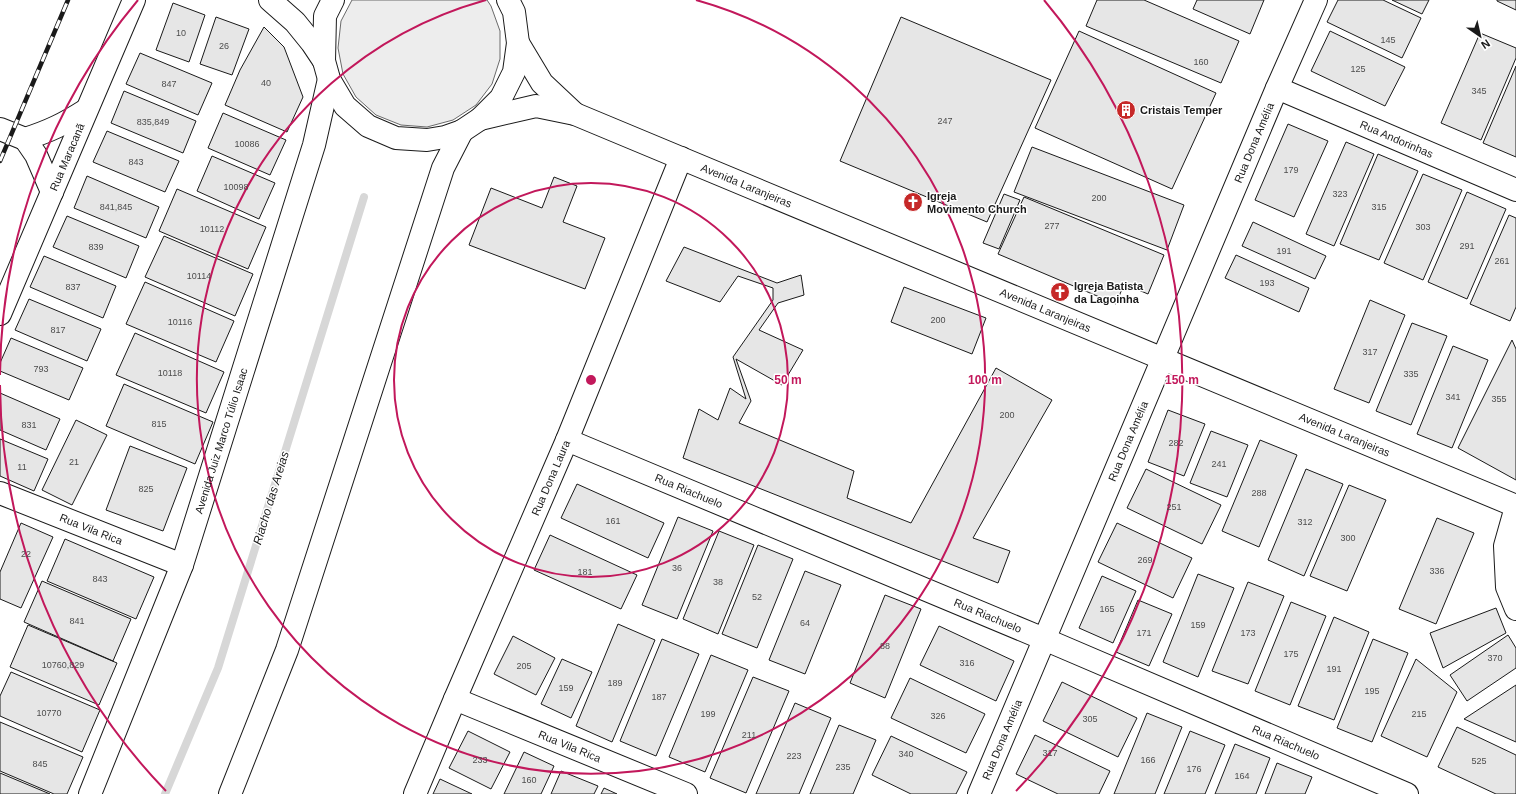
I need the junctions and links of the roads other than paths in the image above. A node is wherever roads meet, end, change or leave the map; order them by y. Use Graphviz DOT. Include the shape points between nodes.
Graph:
graph roads {
  1 [pos="134,0"];
  2 [pos="270,0"];
  3 [pos="333,0"];
  4 [pos="1316,0"];
  5 [pos="512,4"];
  6 [pos="518,43"];
  7 [pos="326,70"];
  8 [pos="1277,88"];
  9 [pos="86,110"];
  10 [pos="575,114"];
  11 [pos="480,119"];
  12 [pos="0,129"];
  13 [pos="462,131"];
  14 [pos="25,138"];
  15 [pos="681,158"];
  16 [pos="1516,190"];
  17 [pos="52,192"];
  18 [pos="0,314"];
  19 [pos="1162,359"];
  20 [pos="567,440"];
  21 [pos="0,493"];
  22 [pos="1516,507"];
  23 [pos="182,565"];
  24 [pos="1516,609"];
  25 [pos="1044,639"];
  26 [pos="455,699"];
  27 [pos="90,794"];
  28 [pos="230,794"];
  29 [pos="415,794"];
  30 [pos="686,794"];
  31 [pos="979,794"];
  32 [pos="1407,794"];
  1 -- 9 [label="street, Rua Maracanã"];
  2 -- 7 [label="street" via="295,22 312,43"];
  3 -- 7 [label="street, Avenida Juiz Marco Túlio Isaac" via="326,16"];
  4 -- 8 [label="street, Rua Dona Amélia"];
  5 -- 6 [label="street"];
  6 -- 10 [label="street, Avenida Laranjeiras" via="542,83"];
  6 -- 11 [label="street" via="514,72 501,98"];
  7 -- 13 [label="street" via="345,106 368,126 396,138 427,140"];
  7 -- 23 [label="street, Avenida Juiz Marco Túlio Isaac" via="314,145"];
  8 -- 16 [label="street, Rua Andorinhas"];
  8 -- 19 [label="street, Rua Dona Amélia"];
  9 -- 14 [label="street" via="49,131"];
  9 -- 17 [label="street, Rua Maracanã"];
  10 -- 11 [label="street, Avenida Laranjeiras" via="536,106"];
  10 -- 15 [label="street, Avenida Laranjeiras"];
  11 -- 13 [label="street"];
  12 -- 14 [label="street"];
  13 -- 28 [label="street" via="443,168 287,650"];
  14 -- 17 [label="street" via="36,155"];
  15 -- 19 [label="street, Avenida Laranjeiras"];
  15 -- 20 [label="street, Rua Dona Laura"];
  17 -- 18 [label="street, Rua Maracanã"];
  19 -- 22 [label="street, Avenida Laranjeiras"];
  19 -- 25 [label="street, Rua Dona Amélia"];
  20 -- 25 [label="street, Rua Riachuelo"];
  20 -- 26 [label="street, Rua Dona Laura"];
  21 -- 23 [label="street, Rua Vila Rica"];
  22 -- 24 [label="street" via="1505,546 1507,587"];
  23 -- 27 [label="street, Avenida Juiz Marco Túlio Isaac"];
  25 -- 31 [label="street, Rua Dona Amélia"];
  25 -- 32 [label="street, Rua Riachuelo"];
  26 -- 29 [label="street, Rua Dona Laura"];
  26 -- 30 [label="street, Rua Vila Rica"];
}
